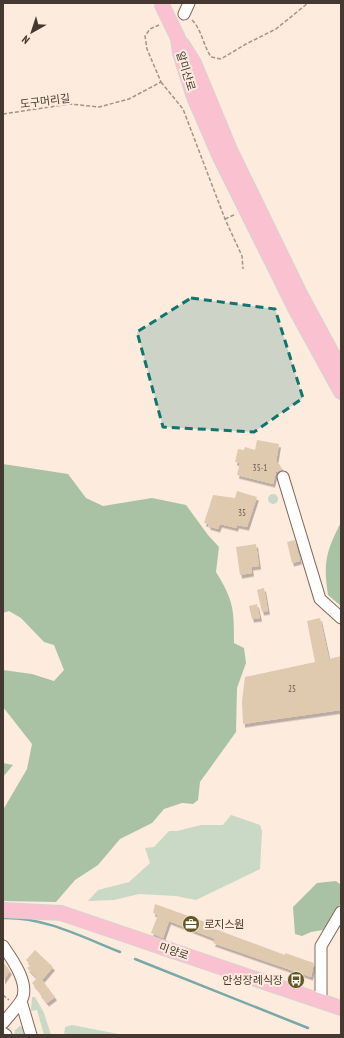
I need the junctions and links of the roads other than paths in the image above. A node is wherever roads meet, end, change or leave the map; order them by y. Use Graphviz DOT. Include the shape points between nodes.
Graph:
graph roads {
  1 [pos="161,3"];
  2 [pos="189,3"];
  3 [pos="184,14"];
  4 [pos="178,38"];
  5 [pos="341,370"];
  6 [pos="341,392"];
  7 [pos="283,477"];
  8 [pos="341,618"];
  9 [pos="3,910"];
  10 [pos="341,912"];
  11 [pos="336,928"];
  12 [pos="3,946"];
  13 [pos="321,1000"];
  14 [pos="21,1001"];
  15 [pos="341,1008"];
  16 [pos="3,1023"];
  17 [pos="3,1033"];
  18 [pos="6,1035"];
  19 [pos="31,1035"];
  1 -- 4 [label="main road, bridge"];
  2 -- 3 [label="street"];
  4 -- 5 [label="main road, 알미산로" via="194,63 230,150 300,294"];
  4 -- 6 [label="main road, 알미산로" via="194,97 220,157 296,310"];
  7 -- 8 [label="street" via="320,599"];
  9 -- 13 [label="main road, 미양로" via="61,913"];
  10 -- 11 [label="street"];
  11 -- 13 [label="street" via="321,946"];
  12 -- 14 [label="street" via="16,965 24,988"];
  13 -- 15 [label="main road, 미양로"];
  14 -- 16 [label="street"];
  14 -- 19 [label="street"];
  17 -- 18 [label="street"];
}
